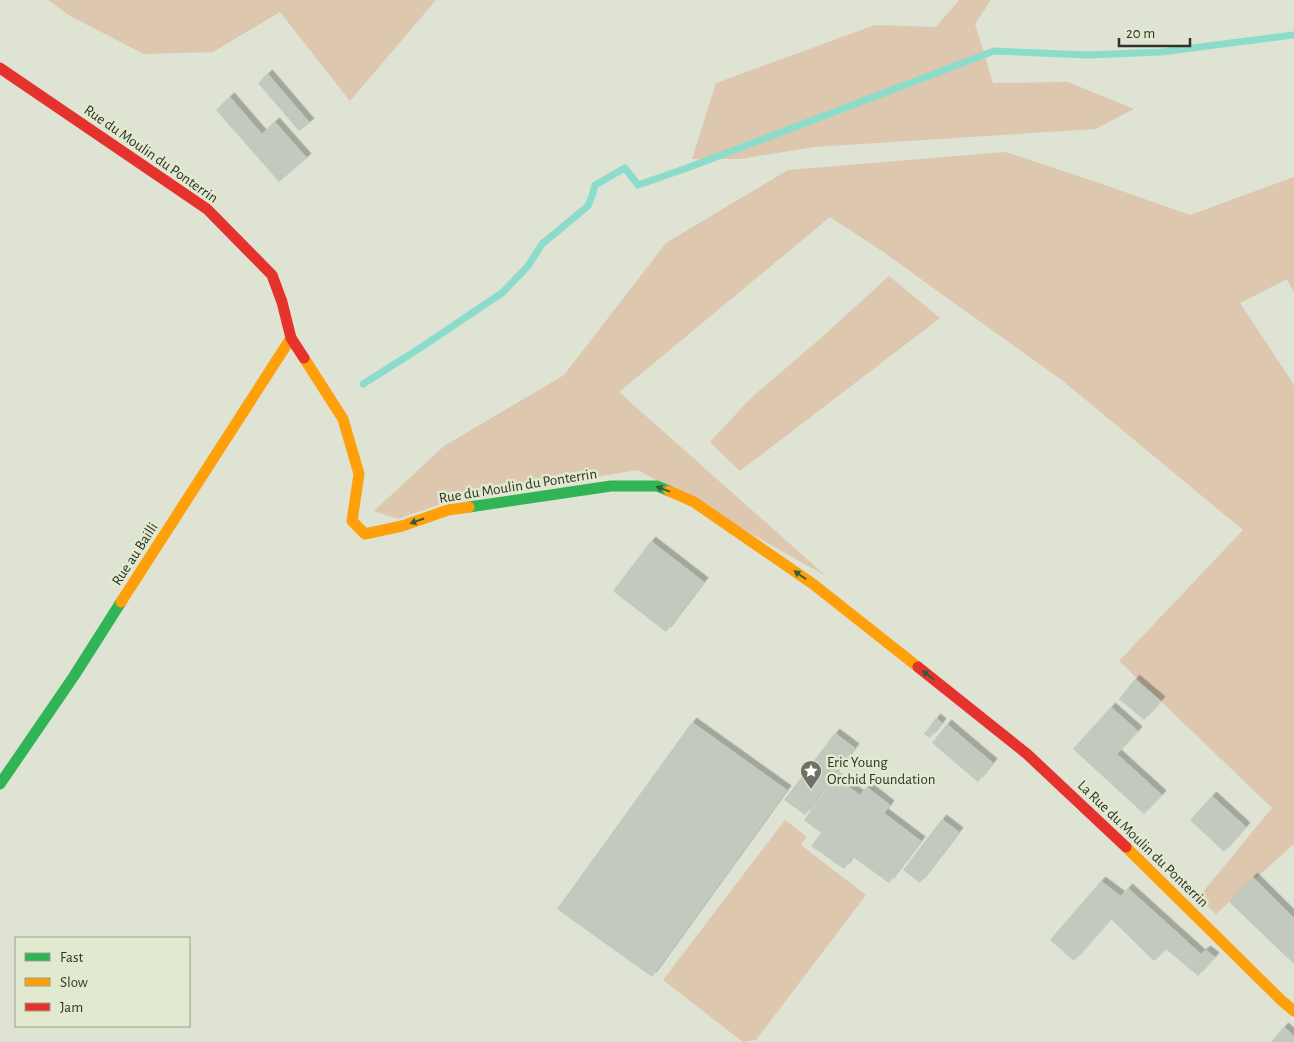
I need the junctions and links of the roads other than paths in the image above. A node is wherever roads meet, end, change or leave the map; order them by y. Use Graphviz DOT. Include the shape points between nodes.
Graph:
graph roads {
  1 [pos="0,68"];
  2 [pos="291,338"];
  3 [pos="966,705"];
  4 [pos="0,784"];
  5 [pos="1294,1011"];
  1 -- 2 [label="street, Rue du Moulin du Ponterrin" via="207,209 272,275"];
  3 -- 2 [label="street, Rue du Moulin du Ponterrin, one-way" via="813,584 694,502 657,486 611,486 448,510 402,526 365,534 352,521 359,474 343,419"];
  2 -- 4 [label="street, Rue au Bailli" via="74,676"];
  3 -- 5 [label="street, La Rue du Moulin du Ponterrin" via="1027,754"];
}
